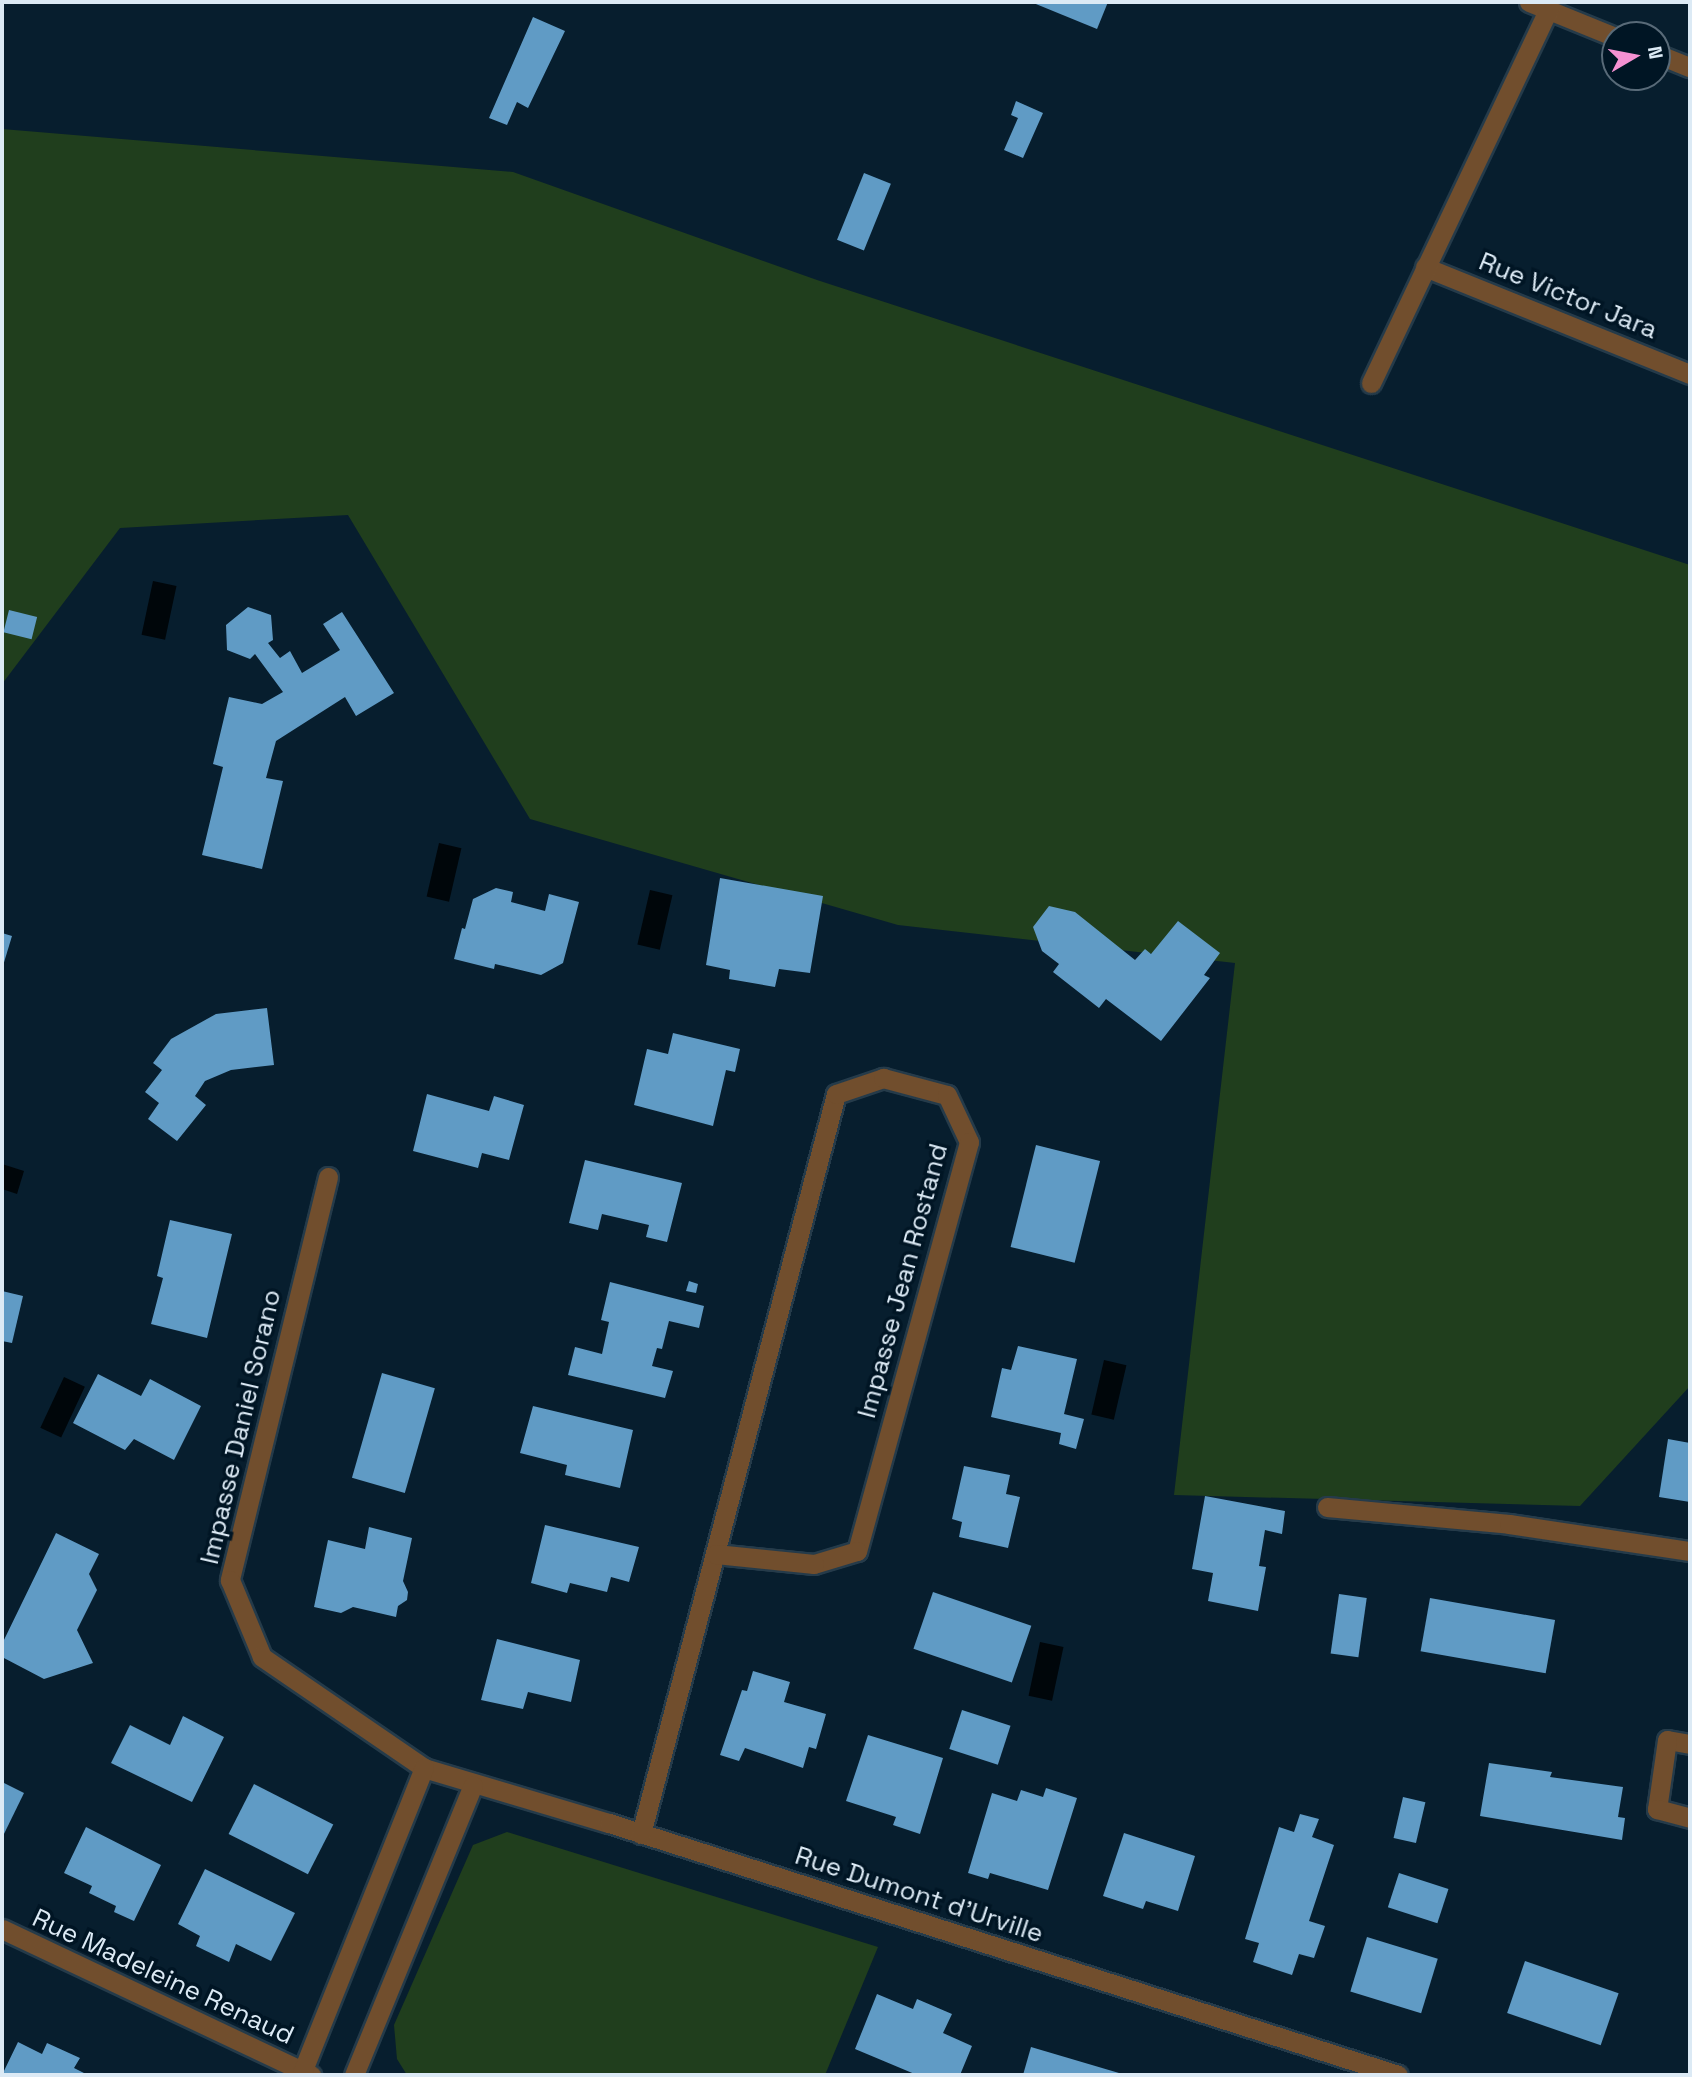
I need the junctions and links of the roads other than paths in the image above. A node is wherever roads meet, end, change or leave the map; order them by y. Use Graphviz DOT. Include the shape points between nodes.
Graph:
graph roads {
  1 [pos="1529,2"];
  2 [pos="1548,10"];
  3 [pos="1601,31"];
  4 [pos="1671,60"];
  5 [pos="1690,67"];
  6 [pos="1426,267"];
  7 [pos="1690,374"];
  8 [pos="1371,383"];
  9 [pos="328,1177"];
  10 [pos="1327,1507"];
  11 [pos="1690,1551"];
  12 [pos="716,1554"];
  13 [pos="1690,1744"];
  14 [pos="424,1768"];
  15 [pos="473,1785"];
  16 [pos="1690,1818"];
  17 [pos="641,1834"];
  18 [pos="2,1929"];
  19 [pos="305,2074"];
  20 [pos="354,2075"];
  21 [pos="1398,2075"];
  1 -- 2 [label="street"];
  2 -- 3 [label="street"];
  2 -- 6 [label="street"];
  4 -- 5 [label="street"];
  6 -- 7 [label="street, Rue Victor Jara"];
  6 -- 8 [label="street"];
  9 -- 14 [label="street, Impasse Daniel Sorano" via="230,1580 262,1657"];
  10 -- 11 [label="street" via="1509,1524"];
  12 -- 12 [label="street, Impasse Jean Rostand" via="814,1563 857,1551 969,1142 947,1095 883,1078 836,1094"];
  12 -- 17 [label="street, Impasse Jean Rostand"];
  13 -- 16 [label="street" via="1667,1740 1657,1809"];
  14 -- 15 [label="street, Rue Dumont d'Urville"];
  14 -- 19 [label="street"];
  15 -- 17 [label="street, Rue Dumont d'Urville"];
  15 -- 20 [label="street"];
  17 -- 21 [label="street, Rue Dumont d'Urville"];
  18 -- 19 [label="street, Rue Madeleine Renaud"];
}
